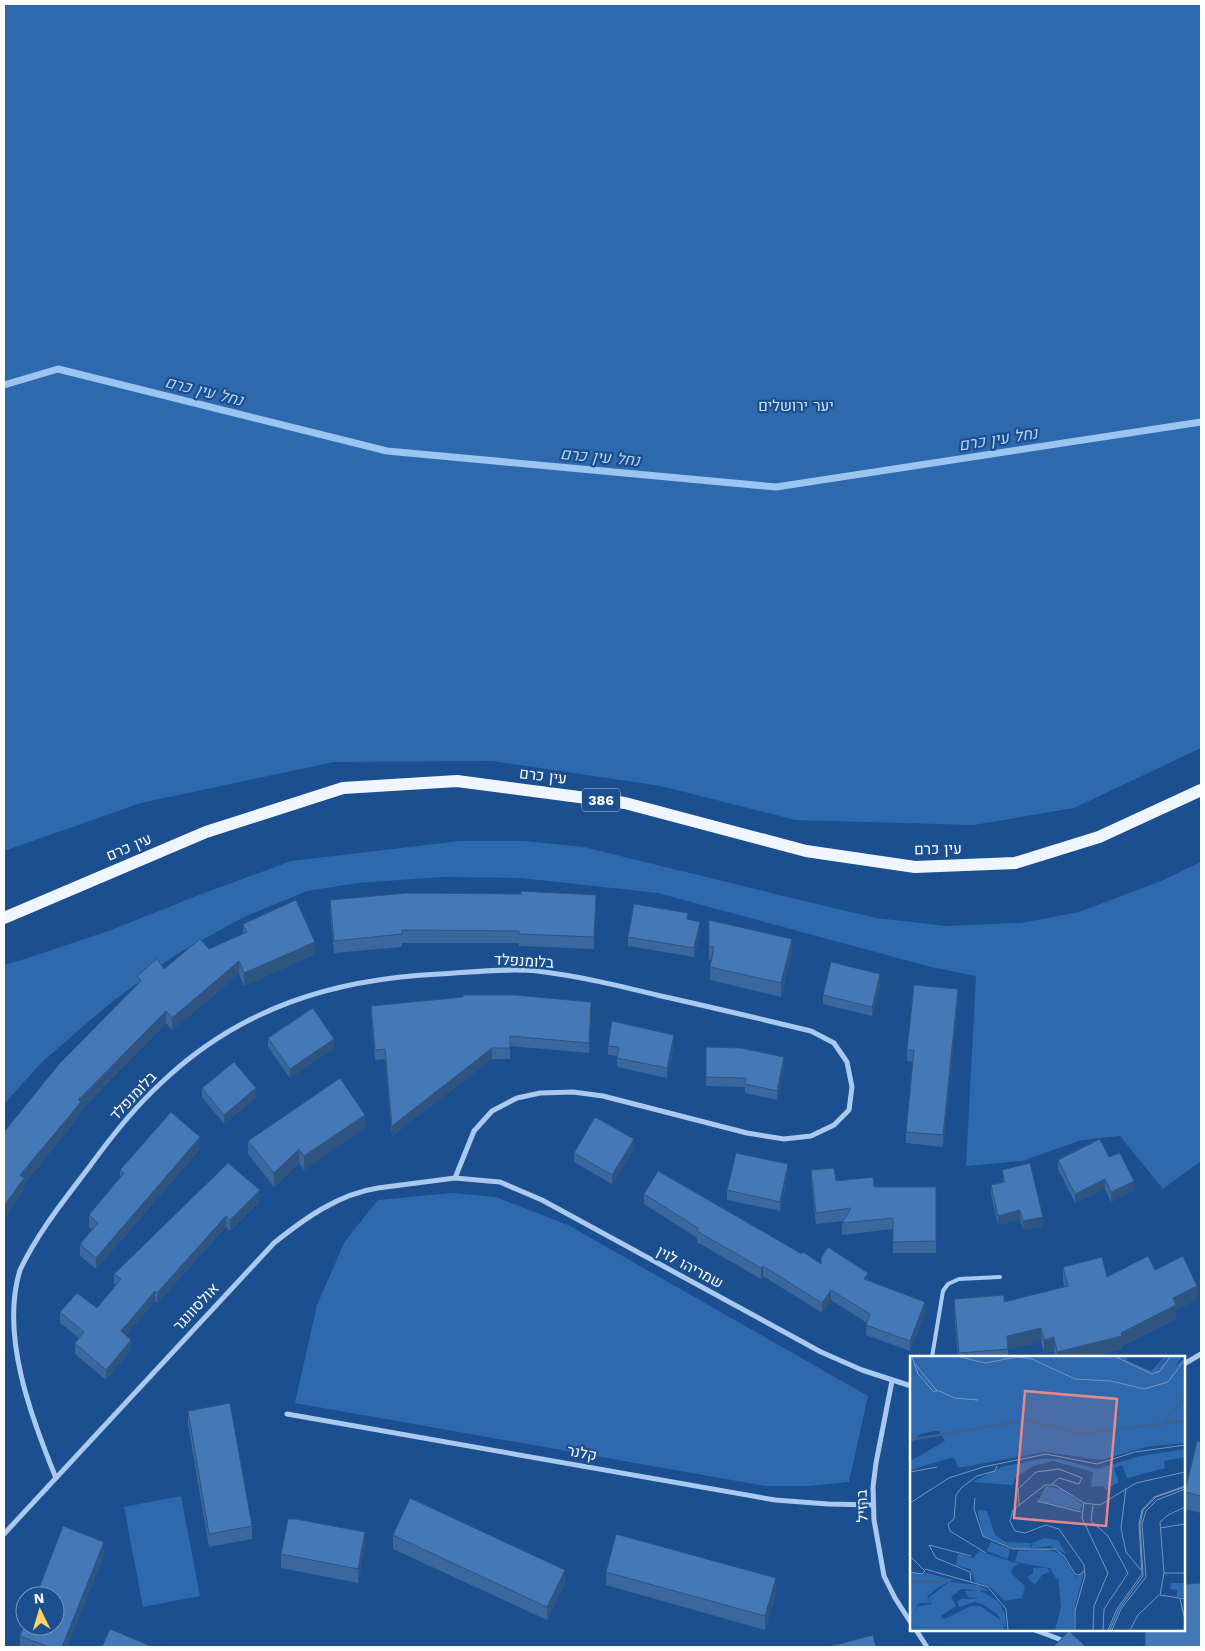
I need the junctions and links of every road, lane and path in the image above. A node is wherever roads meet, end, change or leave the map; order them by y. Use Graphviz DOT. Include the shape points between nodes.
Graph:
graph roads {
  1 [pos="1201,790"];
  2 [pos="4,918"];
  3 [pos="456,1178"];
  4 [pos="1000,1277"];
  5 [pos="1201,1354"];
  6 [pos="932,1356"];
  7 [pos="1185,1363"];
  8 [pos="892,1381"];
  9 [pos="910,1386"];
  10 [pos="287,1414"];
  11 [pos="56,1478"];
  12 [pos="873,1505"];
  13 [pos="4,1534"];
  14 [pos="910,1621"];
  15 [pos="917,1631"];
  16 [pos="1038,1631"];
  17 [pos="1073,1644"];
  18 [pos="927,1647"];
  1 -- 2 [label="main road, עין כרם / 386" via="1099,837 1015,863 915,867 806,851 625,803 456,781 343,788 206,832"];
  3 -- 8 [label="street, שמריהו לוין" via="500,1182 542,1200 821,1352"];
  3 -- 11 [label="street, אולסוונגר" via="368,1190 304,1219 274,1243"];
  3 -- 11 [label="street, בלומנפלד" via="474,1131 492,1111 517,1098 540,1093 573,1092 603,1096 747,1133 784,1139 811,1136 834,1125 849,1110 852,1087 847,1062 834,1043 811,1031 589,979 535,971 419,975 366,982 276,1006 230,1030 160,1084 130,1115 50,1219 18,1273 8,1315 11,1345 23,1395"];
  4 -- 6 [label="lane" via="959,1279 948,1284 943,1291"];
  5 -- 7 [label="street"];
  8 -- 9 [label="street, שמריהו לוין"];
  8 -- 12 [label="street, ברזיל" via="872,1487"];
  10 -- 12 [label="street, קלנר" via="775,1500"];
  11 -- 13 [label="street, אולסוונגר"];
  12 -- 14 [label="street, ברזיל" via="884,1576"];
  15 -- 18 [label="street"];
  16 -- 17 [label="street"];
}
